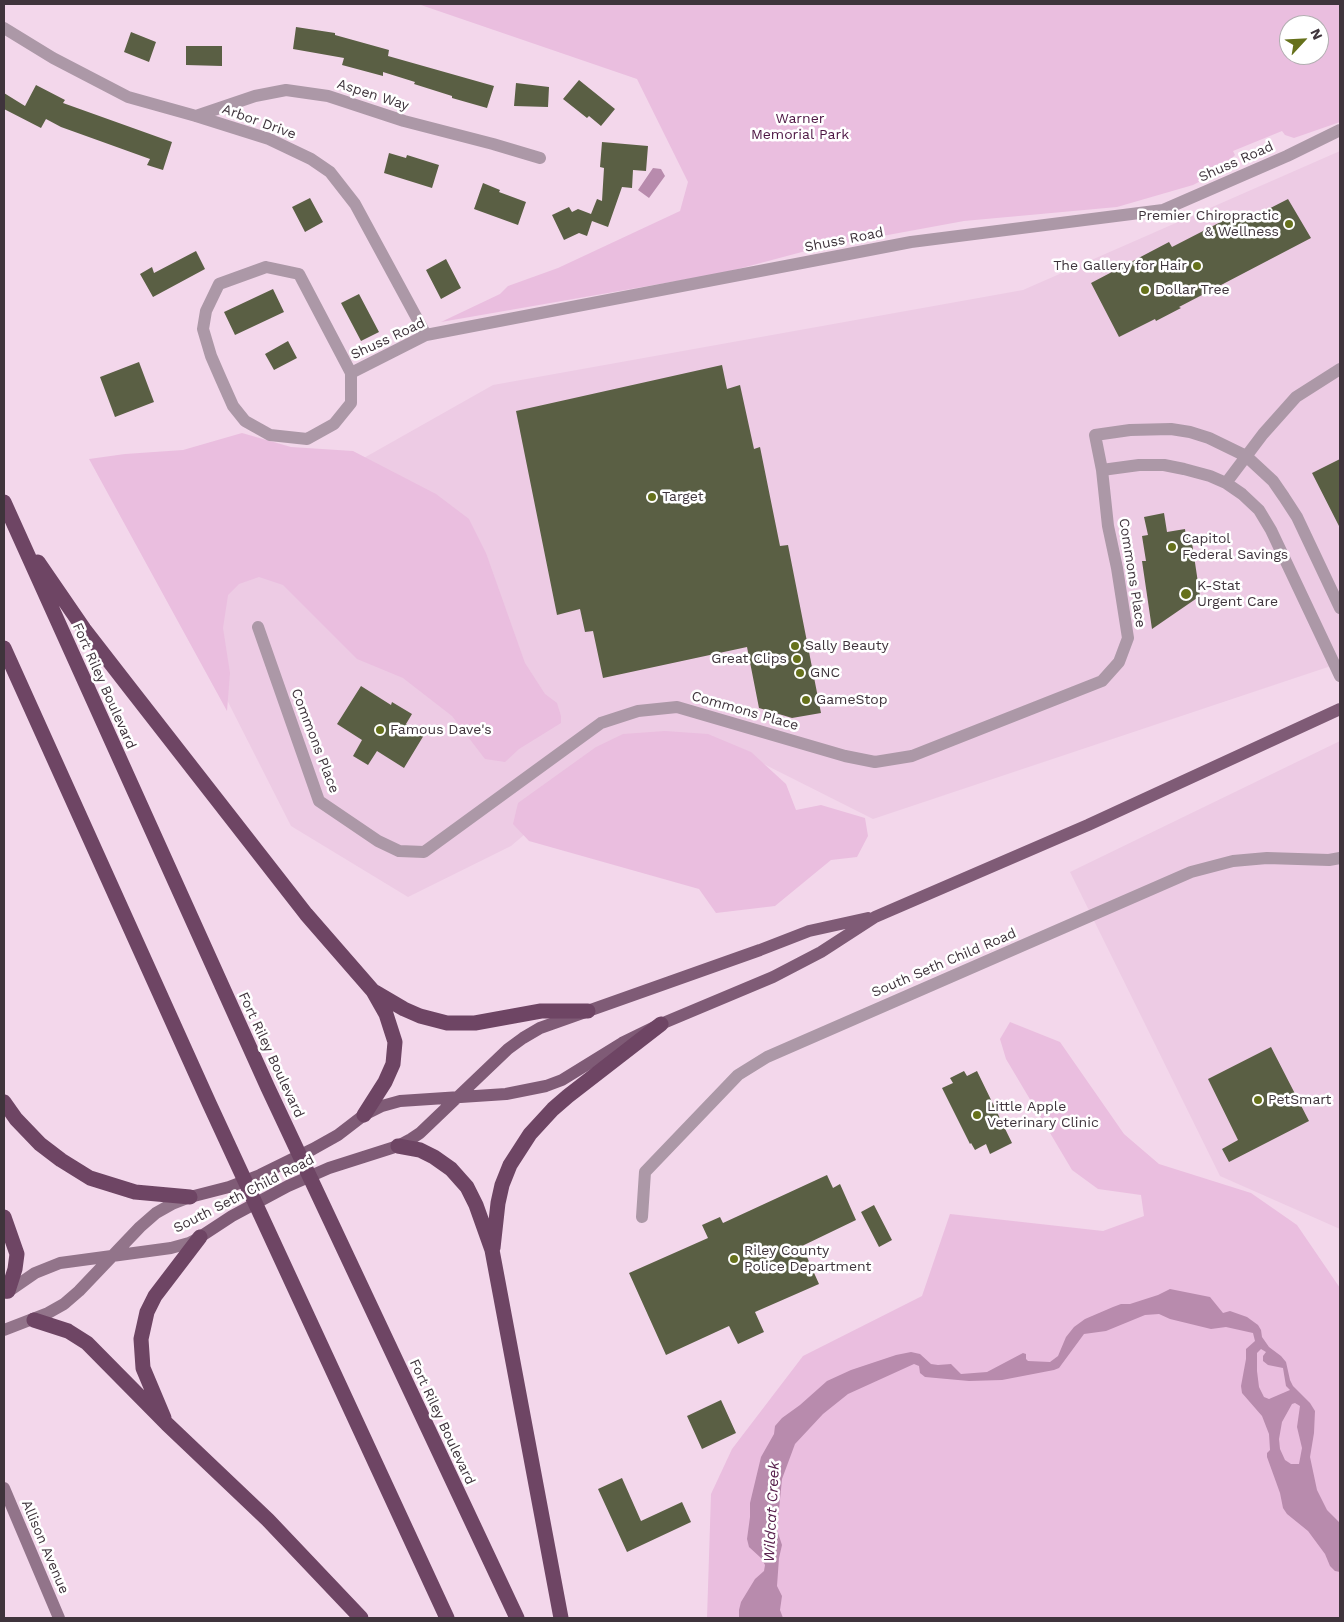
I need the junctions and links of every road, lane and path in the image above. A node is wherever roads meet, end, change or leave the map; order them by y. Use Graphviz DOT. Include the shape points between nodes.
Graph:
graph roads {
  1 [pos="4,28"];
  2 [pos="196,116"];
  3 [pos="1340,130"];
  4 [pos="540,158"];
  5 [pos="426,335"];
  6 [pos="1340,369"];
  7 [pos="351,374"];
  8 [pos="1246,456"];
  9 [pos="1102,470"];
  10 [pos="1226,483"];
  11 [pos="4,502"];
  12 [pos="17,531"];
  13 [pos="1340,608"];
  14 [pos="258,627"];
  15 [pos="4,648"];
  16 [pos="1340,676"];
  17 [pos="1340,709"];
  18 [pos="1340,858"];
  19 [pos="875,917"];
  20 [pos="373,991"];
  21 [pos="588,1011"];
  22 [pos="661,1024"];
  23 [pos="459,1097"];
  24 [pos="4,1102"];
  25 [pos="364,1115"];
  26 [pos="398,1146"];
  27 [pos="190,1197"];
  28 [pos="4,1217"];
  29 [pos="642,1217"];
  30 [pos="200,1237"];
  31 [pos="492,1250"];
  32 [pos="113,1256"];
  33 [pos="6,1293"];
  34 [pos="34,1320"];
  35 [pos="4,1330"];
  36 [pos="167,1424"];
  37 [pos="4,1488"];
  38 [pos="59,1618"];
  39 [pos="361,1618"];
  40 [pos="446,1618"];
  41 [pos="517,1618"];
  42 [pos="561,1618"];
  1 -- 2 [label="street, Arbor Drive" via="128,97"];
  2 -- 4 [label="street, Aspen Way" via="255,96 286,90 328,96 404,121"];
  2 -- 5 [label="street, Arbor Drive" via="269,139 330,172 354,204"];
  3 -- 5 [label="street, Shuss Road" via="1163,210 911,242"];
  5 -- 7 [label="street, Shuss Road"];
  6 -- 8 [label="street" via="1296,397"];
  7 -- 7 [label="street" via="299,274 266,267 219,284 206,310 203,329 221,379 244,421 270,435 307,439 334,424 351,403"];
  8 -- 9 [label="street, Commons Place" via="1190,432 1130,430 1095,435"];
  8 -- 10 [label="street"];
  8 -- 13 [label="street" via="1273,481 1297,517"];
  9 -- 10 [label="street" via="1164,465"];
  9 -- 14 [label="street, Commons Place" via="1108,526 1128,638 1119,662 1102,680 912,756 875,762 678,707 638,711 601,723 424,852 399,850 378,841 319,801"];
  10 -- 16 [label="street" via="1259,510 1271,530"];
  11 -- 12 [label="highway, Fort Riley Boulevard"];
  12 -- 20 [label="highway" via="123,680 306,914"];
  12 -- 41 [label="highway, Fort Riley Boulevard" via="268,1088"];
  15 -- 40 [label="highway"];
  17 -- 19 [label="main road, South Seth Child Road" via="1088,825"];
  18 -- 29 [label="street, South Seth Child Road" via="1233,861 1191,872 767,1057 738,1075 645,1172"];
  19 -- 21 [label="main road, South Seth Child Road" via="809,931"];
  19 -- 22 [label="main road, South Seth Child Road" via="822,952 781,973"];
  20 -- 21 [label="highway" via="412,1012 447,1023 489,1021 541,1010"];
  20 -- 25 [label="highway" via="386,1014 395,1042 393,1064"];
  21 -- 23 [label="main road, South Seth Child Road" via="540,1028 523,1038"];
  22 -- 23 [label="main road, South Seth Child Road" via="546,1086 530,1091"];
  22 -- 31 [label="highway" via="568,1096 530,1134 510,1165 502,1185"];
  23 -- 25 [label="main road, South Seth Child Road" via="400,1101"];
  23 -- 26 [label="main road, South Seth Child Road" via="420,1133"];
  24 -- 27 [label="highway" via="40,1144 90,1178 135,1192"];
  25 -- 27 [label="main road, South Seth Child Road" via="338,1135 260,1175"];
  26 -- 30 [label="main road, South Seth Child Road" via="329,1168 288,1186"];
  26 -- 31 [label="highway" via="420,1150 451,1169 467,1187"];
  27 -- 32 [label="street, South Seth Child Road" via="156,1213"];
  28 -- 33 [label="highway" via="17,1254"];
  30 -- 32 [label="street, South Seth Child Road" via="172,1248"];
  30 -- 36 [label="highway" via="155,1296 147,1312 141,1339 143,1368"];
  31 -- 42 [label="highway"];
  32 -- 33 [label="street, South Seth Child Road" via="60,1263 35,1273"];
  32 -- 34 [label="street, South Seth Child Road" via="64,1304"];
  34 -- 35 [label="street, South Seth Child Road"];
  34 -- 36 [label="highway" via="68,1331 87,1343"];
  36 -- 39 [label="highway" via="268,1520"];
  37 -- 38 [label="street, Allison Avenue"];
}
